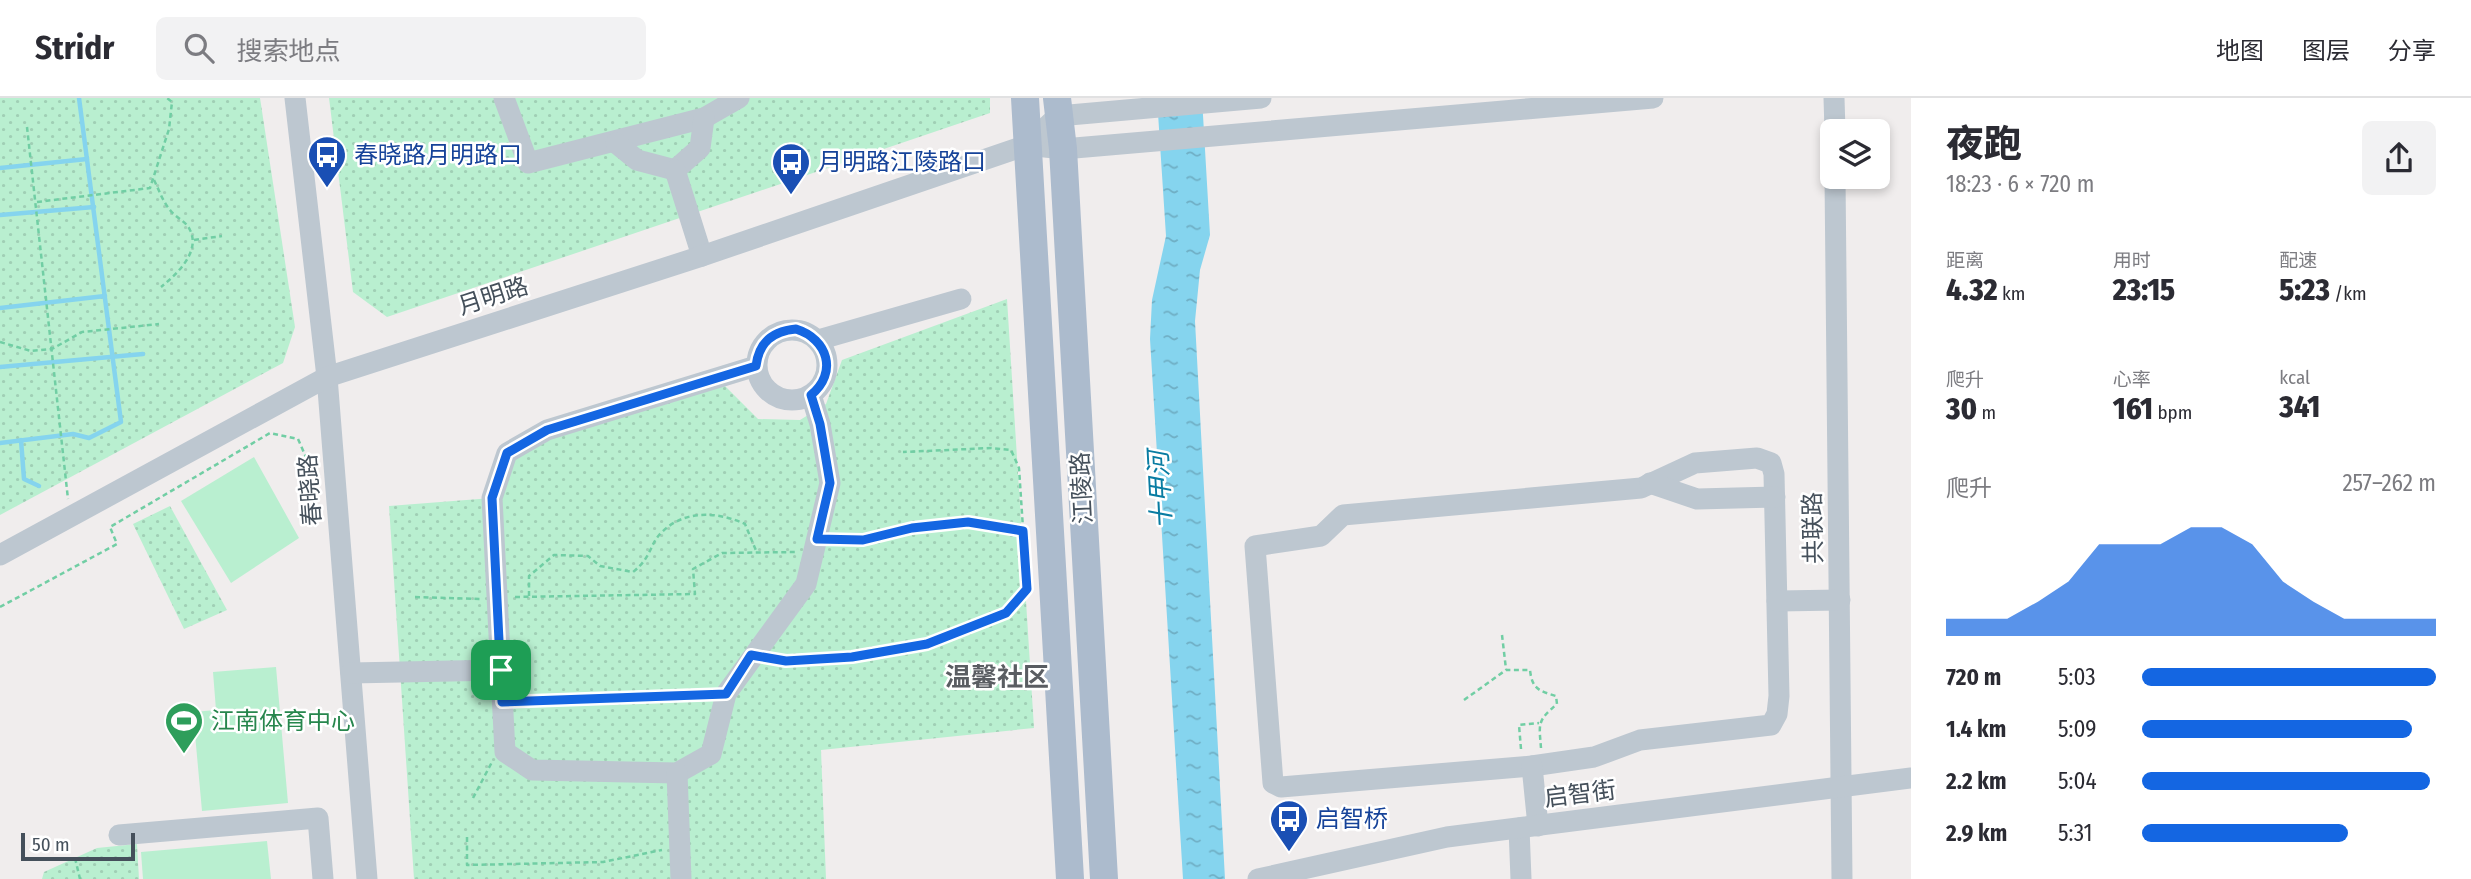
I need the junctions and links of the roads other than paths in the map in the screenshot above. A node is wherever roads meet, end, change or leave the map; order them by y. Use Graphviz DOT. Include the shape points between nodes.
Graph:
graph roads {
  1 [pos="295,98"];
  2 [pos="504,98"];
  3 [pos="739,98"];
  4 [pos="1024,98"];
  5 [pos="1261,98"];
  6 [pos="1653,98"];
  7 [pos="1834,98"];
  8 [pos="1057,107"];
  9 [pos="704,118"];
  10 [pos="1835,119"];
  11 [pos="617,143"];
  12 [pos="1027,145"];
  13 [pos="1063,149"];
  14 [pos="676,170"];
  15 [pos="1835,189"];
  16 [pos="702,256"];
  17 [pos="961,299"];
  18 [pos="818,340"];
  19 [pos="756,366"];
  20 [pos="327,377"];
  21 [pos="811,395"];
  22 [pos="1650,483"];
  23 [pos="1775,497"];
  24 [pos="0,555"];
  25 [pos="1840,600"];
  26 [pos="1777,601"];
  27 [pos="501,670"];
  28 [pos="351,673"];
  29 [pos="1534,756"];
  30 [pos="677,773"];
  31 [pos="1911,778"];
  32 [pos="1842,787"];
  33 [pos="1528,827"];
  34 [pos="119,835"];
  35 [pos="323,879"];
  36 [pos="367,879"];
  37 [pos="681,879"];
  38 [pos="1070,879"];
  39 [pos="1104,879"];
  40 [pos="1258,879"];
  41 [pos="1521,879"];
  42 [pos="1842,879"];
  1 -- 20 [label="street, 春晓路"];
  2 -- 11 [label="street" via="528,163"];
  3 -- 9 [label="street"];
  4 -- 12 [label="main road, 江陵路"];
  5 -- 8 [label="street" via="1136,110"];
  6 -- 13 [label="street, 月明路"];
  7 -- 10 [label="street"];
  8 -- 12 [label="street, 月明路"];
  8 -- 13 [label="main road, 江陵路"];
  9 -- 11 [label="street"];
  9 -- 14 [label="street" via="700,148"];
  11 -- 14 [label="street" via="637,160"];
  12 -- 13 [label="street, 月明路"];
  12 -- 16 [label="street, 月明路"];
  12 -- 38 [label="main road, 江陵路"];
  13 -- 39 [label="main road, 江陵路"];
  14 -- 16 [label="street"];
  15 -- 25 [label="street, 共联路"];
  16 -- 20 [label="street, 月明路"];
  17 -- 18 [label="street"];
  18 -- 19 [label="street" via="796,329 773,335 758,354"];
  18 -- 21 [label="street" via="828,369"];
  19 -- 21 [label="street" via="770,393 790,400"];
  19 -- 27 [label="street" via="547,430 507,453 492,498"];
  20 -- 24 [label="street, 月明路"];
  20 -- 28 [label="street, 春晓路"];
  21 -- 30 [label="street" via="830,483 806,584 726,694 710,754"];
  22 -- 23 [label="street" via="1697,499"];
  22 -- 23 [label="street" via="1695,463 1758,458 1771,463"];
  22 -- 29 [label="street" via="1641,488 1343,515 1321,536 1255,546 1273,783 1282,787"];
  23 -- 26 [label="street"];
  25 -- 26 [label="street"];
  25 -- 32 [label="street, 共联路"];
  26 -- 29 [label="street" via="1779,696 1771,725 1640,740 1594,757"];
  27 -- 28 [label="street"];
  27 -- 30 [label="street" via="505,752 532,770"];
  28 -- 36 [label="street, 春晓路"];
  29 -- 33 [label="street"];
  30 -- 37 [label="street"];
  31 -- 32 [label="street, 启智街"];
  32 -- 33 [label="street, 启智街"];
  32 -- 42 [label="street, 共联路"];
  33 -- 40 [label="street, 启智街" via="1447,837"];
  33 -- 41 [label="street"];
  34 -- 35 [label="street" via="318,818"];
}
